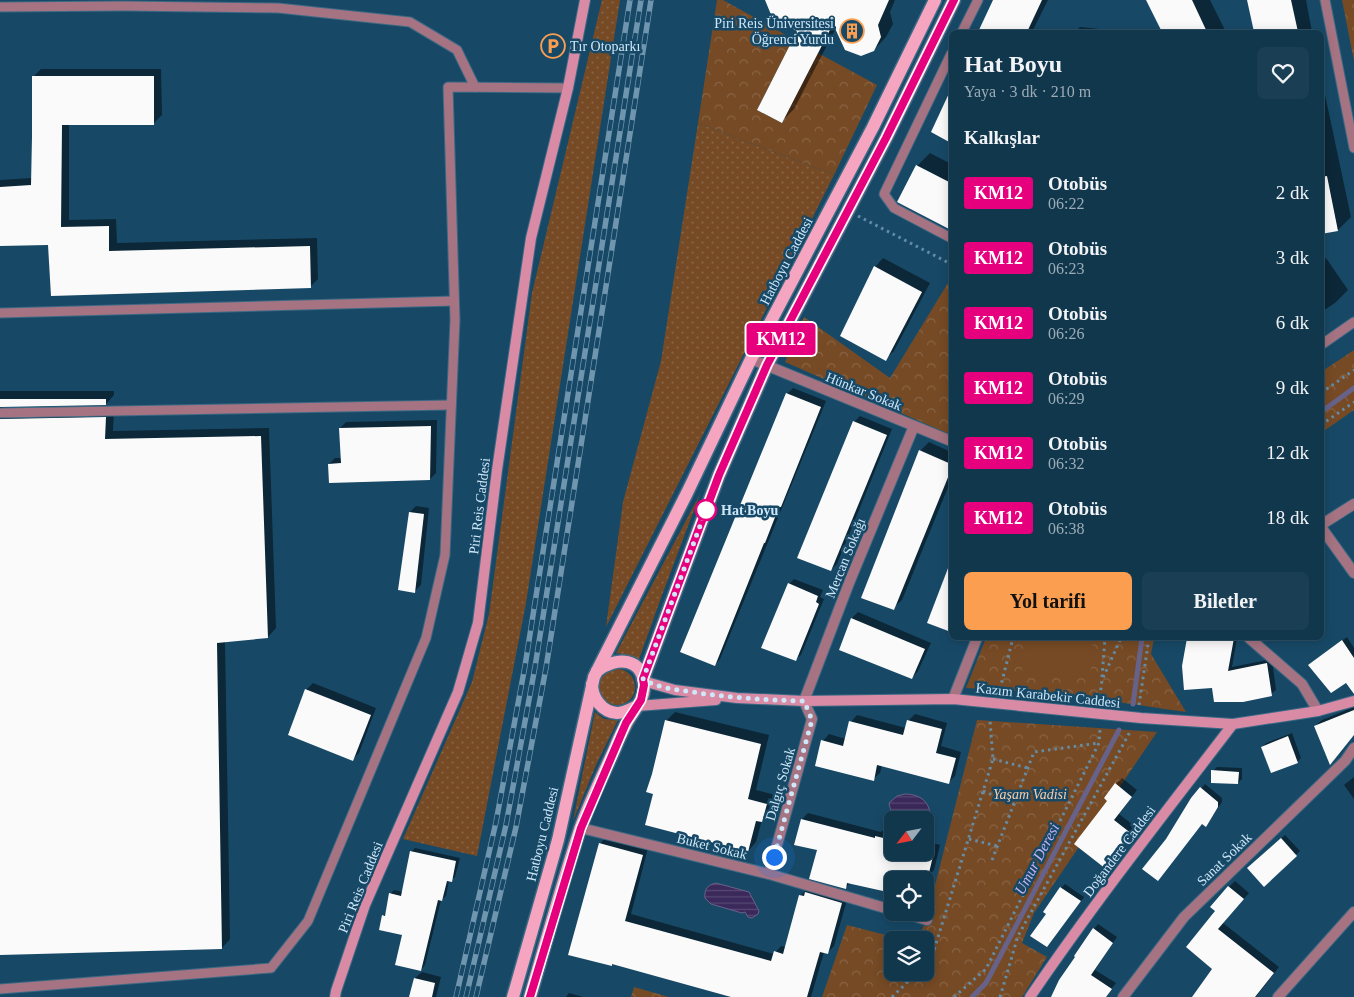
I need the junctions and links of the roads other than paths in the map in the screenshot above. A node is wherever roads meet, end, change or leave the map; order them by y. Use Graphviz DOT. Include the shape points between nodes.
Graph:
graph roads {
  1 [pos="585,0"];
  2 [pos="936,0"];
  3 [pos="954,0"];
  4 [pos="978,0"];
  5 [pos="1325,0"];
  6 [pos="0,7"];
  7 [pos="963,30"];
  8 [pos="949,58"];
  9 [pos="474,87"];
  10 [pos="568,88"];
  11 [pos="1354,148"];
  12 [pos="949,237"];
  13 [pos="454,301"];
  14 [pos="0,313"];
  15 [pos="1354,322"];
  16 [pos="1324,343"];
  17 [pos="752,359"];
  18 [pos="767,365"];
  19 [pos="451,405"];
  20 [pos="0,413"];
  21 [pos="914,426"];
  22 [pos="949,440"];
  23 [pos="1354,504"];
  24 [pos="1324,524"];
  25 [pos="1324,530"];
  26 [pos="1354,573"];
  27 [pos="976,640"];
  28 [pos="1251,640"];
  29 [pos="595,674"];
  30 [pos="643,679"];
  31 [pos="737,698"];
  32 [pos="953,699"];
  33 [pos="804,701"];
  34 [pos="1354,701"];
  35 [pos="637,706"];
  36 [pos="1318,711"];
  37 [pos="1233,724"];
  38 [pos="1354,748"];
  39 [pos="581,828"];
  40 [pos="769,874"];
  41 [pos="884,908"];
  42 [pos="1354,912"];
  43 [pos="0,989"];
  44 [pos="335,997"];
  45 [pos="512,997"];
  46 [pos="530,997"];
  47 [pos="1030,997"];
  48 [pos="1123,997"];
  49 [pos="1278,997"];
  1 -- 10 [label="street, Piri Reis Caddesi"];
  2 -- 17 [label="main road, Hatboyu Caddesi"];
  3 -- 18 [label="main road"];
  4 -- 7 [label="lane"];
  5 -- 11 [label="lane"];
  6 -- 9 [label="lane" via="278,8 410,22 457,50"];
  8 -- 12 [label="lane" via="884,194 894,208"];
  9 -- 10 [label="lane"];
  9 -- 13 [label="lane" via="448,87"];
  10 -- 44 [label="street, Piri Reis Caddesi" via="531,238 478,623 458,692 365,905"];
  13 -- 14 [label="lane"];
  13 -- 19 [label="lane"];
  15 -- 16 [label="lane"];
  17 -- 18 [label="street, Hünkar Sokak"];
  17 -- 29 [label="main road, Hatboyu Caddesi"];
  18 -- 21 [label="street, Hünkar Sokak"];
  18 -- 30 [label="main road" via="719,475"];
  19 -- 20 [label="lane"];
  19 -- 43 [label="lane" via="445,555 426,638 308,920 271,968"];
  21 -- 22 [label="street, Hünkar Sokak"];
  21 -- 33 [label="street, Mercan Sokağı"];
  23 -- 24 [label="street"];
  25 -- 26 [label="street"];
  27 -- 32 [label="street"];
  28 -- 36 [label="street" via="1302,684"];
  29 -- 30 [label="main road" via="610,662 623,661 636,668"];
  29 -- 35 [label="main road" via="593,692 606,710 617,713"];
  29 -- 45 [label="main road, Hatboyu Caddesi" via="558,840"];
  30 -- 31 [label="street" via="675,690"];
  30 -- 35 [label="main road" via="643,694"];
  31 -- 33 [label="street, Kazım Karabekir Caddesi"];
  31 -- 35 [label="street"];
  32 -- 33 [label="street, Kazım Karabekir Caddesi"];
  32 -- 37 [label="street, Kazım Karabekir Caddesi"];
  33 -- 40 [label="street, Dalgıç Sokak" via="812,720"];
  34 -- 36 [label="street, Kazım Karabekir Caddesi"];
  35 -- 39 [label="main road" via="626,723"];
  36 -- 37 [label="street, Kazım Karabekir Caddesi"];
  37 -- 47 [label="street, Doğandere Caddesi"];
  38 -- 48 [label="street, Sanat Sokak" via="1345,761 1184,917"];
  39 -- 40 [label="street, Buket Sokak"];
  39 -- 46 [label="main road"];
  40 -- 41 [label="street, Buket Sokak"];
  42 -- 49 [label="street"];
}
